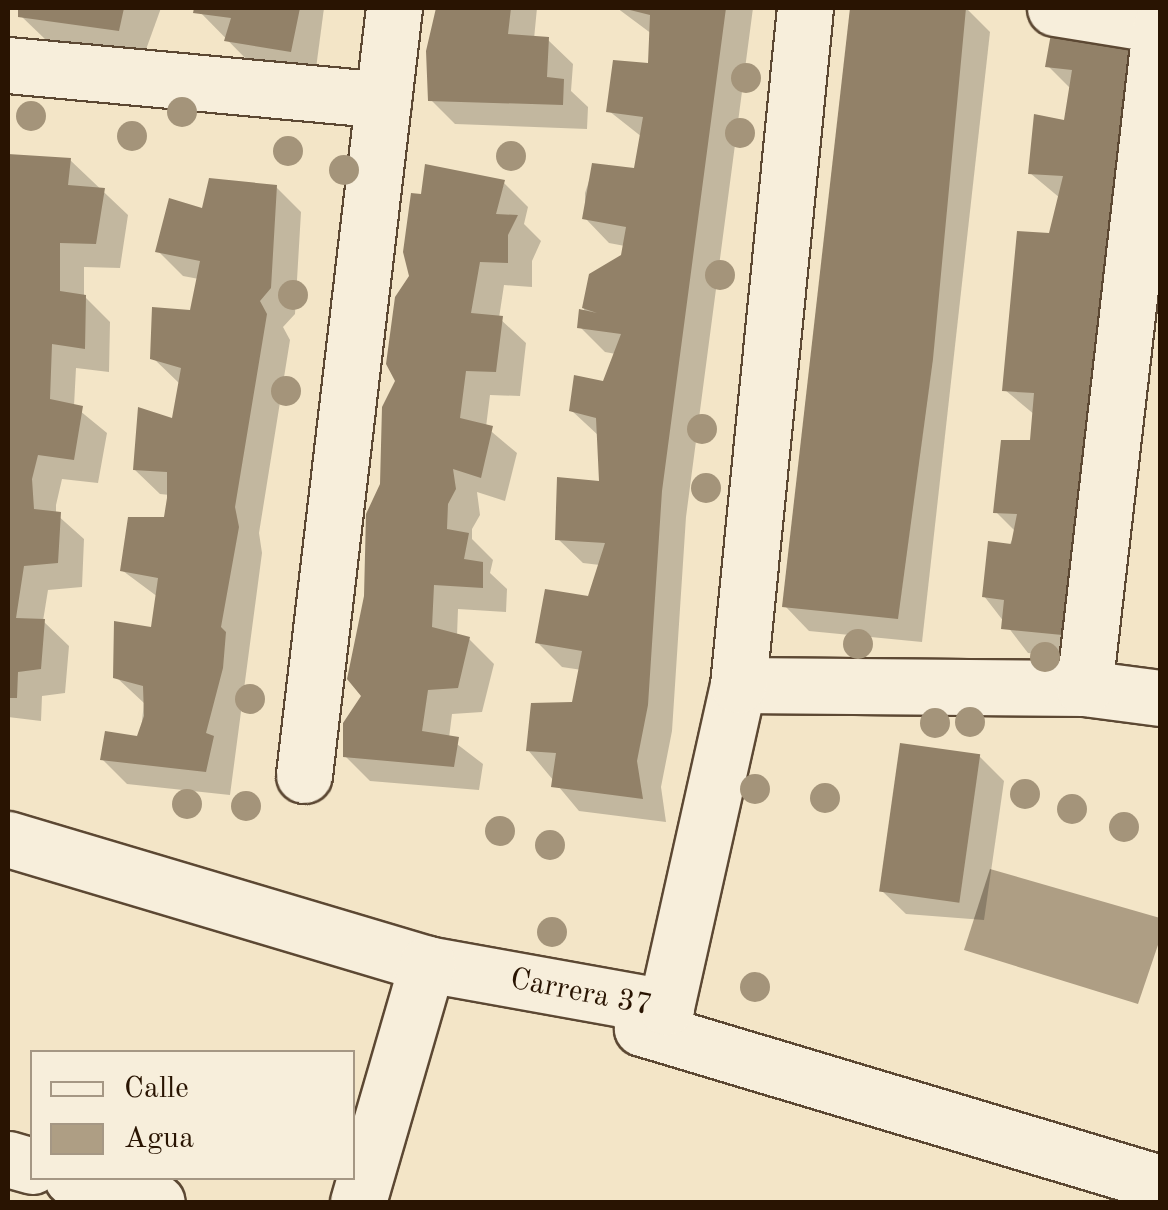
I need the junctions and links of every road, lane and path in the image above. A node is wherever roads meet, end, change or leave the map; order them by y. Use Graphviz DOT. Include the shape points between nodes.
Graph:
graph roads {
  1 [pos="394,8"];
  2 [pos="805,8"];
  3 [pos="1055,8"];
  4 [pos="1160,26"];
  5 [pos="8,65"];
  6 [pos="383,100"];
  7 [pos="738,685"];
  8 [pos="1084,688"];
  9 [pos="1160,698"];
  10 [pos="304,775"];
  11 [pos="8,839"];
  12 [pos="427,964"];
  13 [pos="666,1007"];
  14 [pos="79,1180"];
  15 [pos="1160,1183"];
  16 [pos="156,1202"];
  17 [pos="358,1202"];
  1 -- 6 [label="street"];
  2 -- 7 [label="street"];
  3 -- 4 [label="street"];
  4 -- 8 [label="street"];
  5 -- 6 [label="street"];
  6 -- 10 [label="street"];
  7 -- 8 [label="street"];
  7 -- 13 [label="street"];
  8 -- 9 [label="street"];
  11 -- 12 [label="street, Carrera 37"];
  12 -- 13 [label="street, Carrera 37"];
  12 -- 17 [label="street"];
  13 -- 15 [label="street, Carrera 37" via="642,1028"];
  14 -- 16 [label="street"];
}
